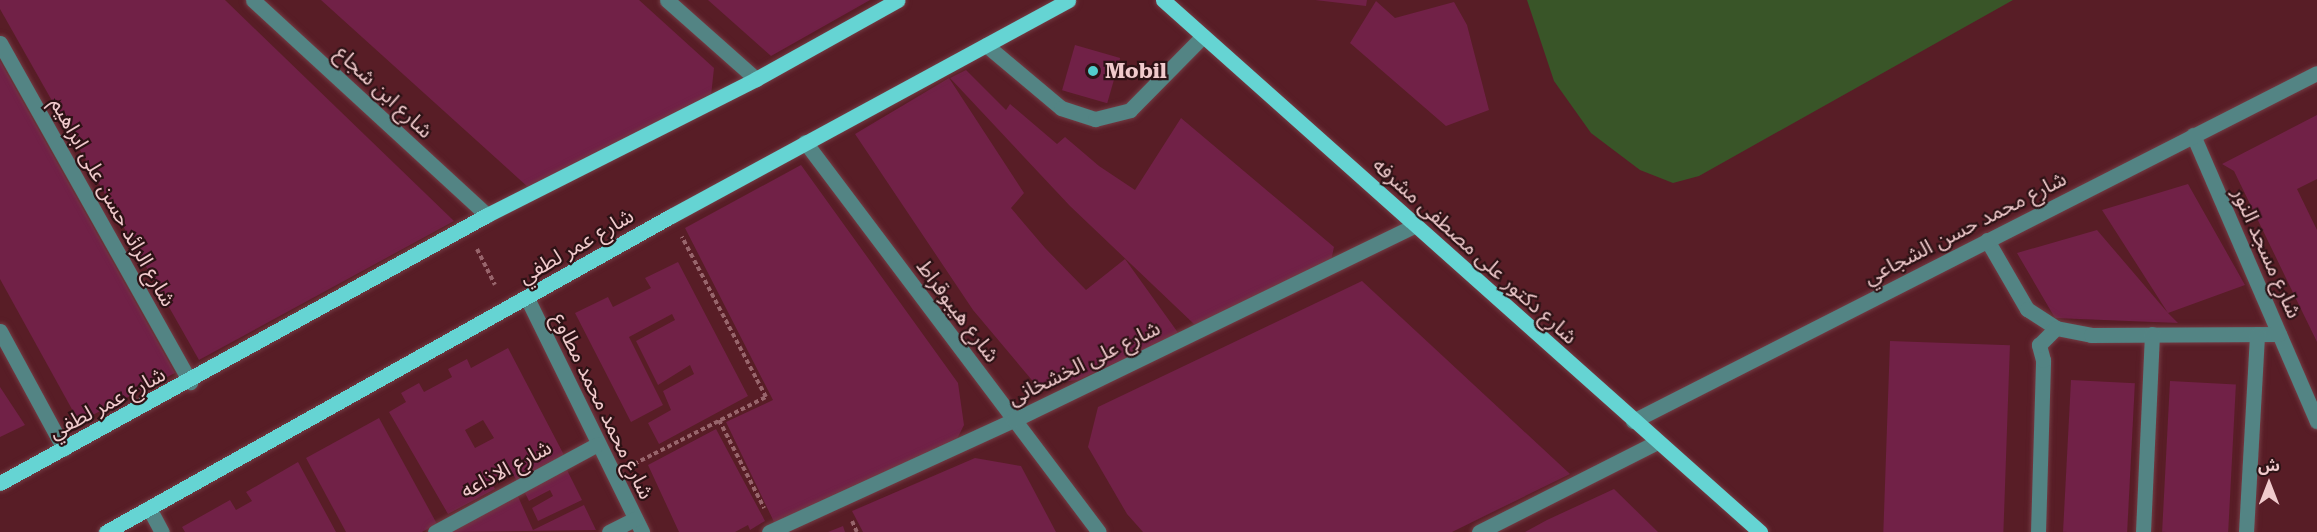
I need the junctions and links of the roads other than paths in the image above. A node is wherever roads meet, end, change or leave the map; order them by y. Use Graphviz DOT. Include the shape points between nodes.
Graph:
graph roads {
  1 [pos="253,0"];
  2 [pos="667,0"];
  3 [pos="898,0"];
  4 [pos="1068,0"];
  5 [pos="1163,0"];
  6 [pos="1203,36"];
  7 [pos="0,43"];
  8 [pos="986,45"];
  9 [pos="2317,73"];
  10 [pos="756,79"];
  11 [pos="2193,135"];
  12 [pos="805,142"];
  13 [pos="487,215"];
  14 [pos="1415,225"];
  15 [pos="1986,240"];
  16 [pos="527,298"];
  17 [pos="2056,328"];
  18 [pos="0,331"];
  19 [pos="2152,334"];
  20 [pos="2257,334"];
  21 [pos="2279,334"];
  22 [pos="190,382"];
  23 [pos="1014,420"];
  24 [pos="1633,421"];
  25 [pos="2317,421"];
  26 [pos="1658,442"];
  27 [pos="598,444"];
  28 [pos="64,449"];
  29 [pos="0,483"];
  30 [pos="149,508"];
  31 [pos="638,526"];
  32 [pos="771,531"];
  33 [pos="106,532"];
  34 [pos="162,532"];
  35 [pos="435,532"];
  36 [pos="609,532"];
  37 [pos="1099,532"];
  38 [pos="1479,532"];
  39 [pos="1760,532"];
  40 [pos="2038,532"];
  41 [pos="2144,532"];
  42 [pos="2246,532"];
  1 -- 13 [label="street, شارع ابن شجاع"];
  2 -- 10 [label="street"];
  3 -- 10 [label="main road, شارع عمر لطفي"];
  4 -- 8 [label="main road, شارع عمر لطفي"];
  5 -- 6 [label="main road, شارع دكتور على مصطفى مشرفه"];
  6 -- 8 [label="street" via="1130,110 1095,119 1061,108"];
  6 -- 14 [label="main road, شارع دكتور على مصطفى مشرفه"];
  7 -- 22 [label="street, شارع الرائد حسن على ابراهيم"];
  8 -- 12 [label="main road, شارع عمر لطفي"];
  9 -- 11 [label="street, شارع محمد حسن الشجاعي"];
  10 -- 13 [label="main road, شارع عمر لطفي"];
  11 -- 15 [label="street, شارع محمد حسن الشجاعي"];
  11 -- 21 [label="street, شارع مسجد النور"];
  12 -- 16 [label="main road, شارع عمر لطفي"];
  12 -- 23 [label="street, شارع هيبوقراط"];
  13 -- 22 [label="main road, شارع عمر لطفي"];
  14 -- 23 [label="street, شارع على الخشخانى"];
  14 -- 24 [label="main road, شارع دكتور على مصطفى مشرفه"];
  15 -- 17 [label="street" via="2027,309"];
  15 -- 24 [label="street, شارع محمد حسن الشجاعي"];
  16 -- 27 [label="street, شارع محمد محمد مطاوع"];
  16 -- 30 [label="main road, شارع عمر لطفي"];
  17 -- 19 [label="street" via="2091,335"];
  17 -- 40 [label="street" via="2039,345 2043,360"];
  18 -- 28 [label="street"];
  19 -- 20 [label="street"];
  19 -- 41 [label="street"];
  20 -- 21 [label="street"];
  20 -- 42 [label="street"];
  21 -- 25 [label="street, شارع مسجد النور"];
  22 -- 28 [label="main road, شارع عمر لطفي"];
  23 -- 32 [label="street, شارع على الخشخانى"];
  23 -- 37 [label="street, شارع هيبوقراط"];
  24 -- 26 [label="main road, شارع دكتور على مصطفى مشرفه"];
  26 -- 38 [label="street"];
  26 -- 39 [label="main road, شارع دكتور على مصطفى مشرفه"];
  27 -- 31 [label="street, شارع محمد محمد مطاوع"];
  27 -- 35 [label="street, شارع الاذاعه"];
  28 -- 29 [label="main road, شارع عمر لطفي"];
  30 -- 33 [label="main road, شارع عمر لطفي"];
  30 -- 34 [label="street"];
  31 -- 36 [label="street"];
}
